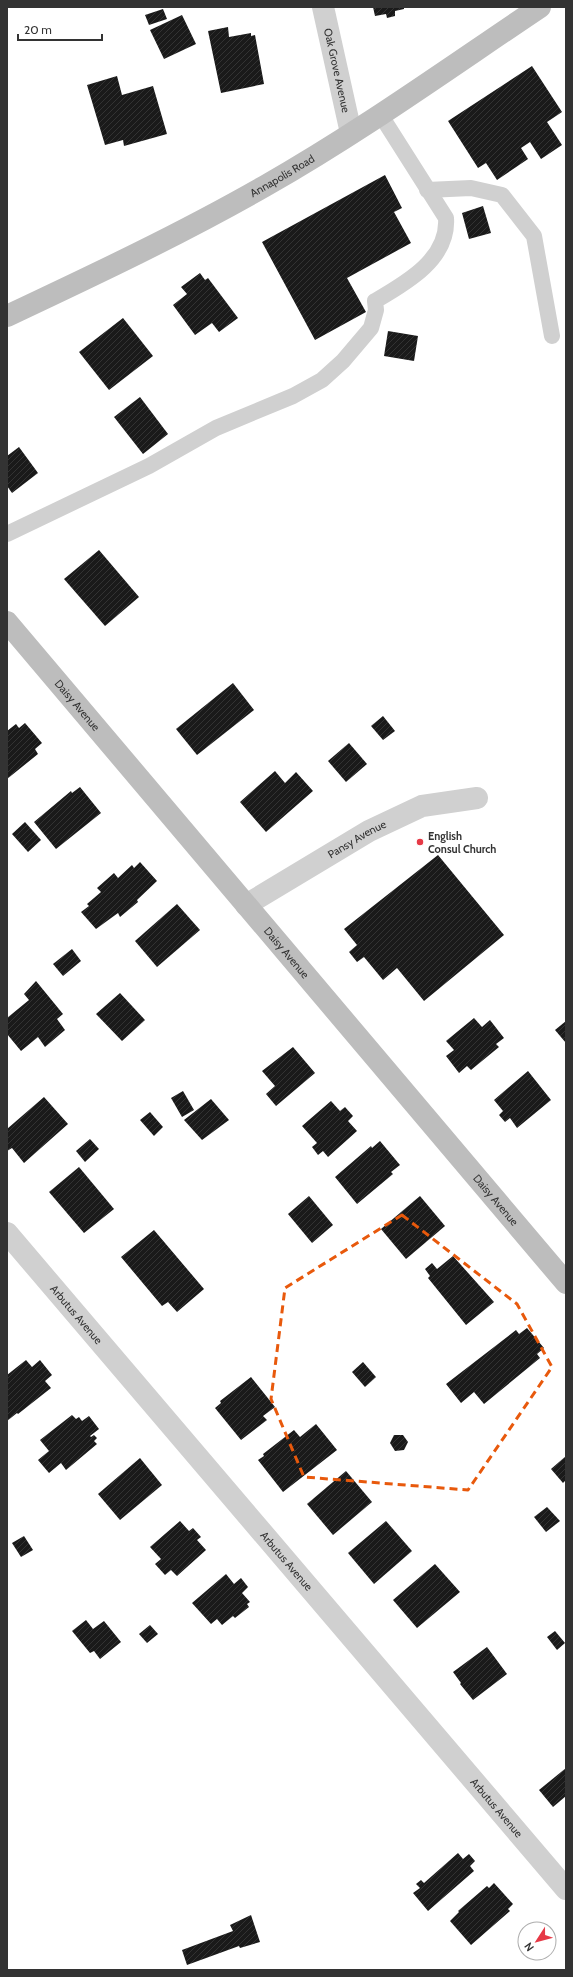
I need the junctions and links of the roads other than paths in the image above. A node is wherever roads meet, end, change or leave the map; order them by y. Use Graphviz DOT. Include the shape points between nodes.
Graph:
graph roads {
  1 [pos="323,7"];
  2 [pos="540,7"];
  3 [pos="380,114"];
  4 [pos="351,133"];
  5 [pos="427,190"];
  6 [pos="7,316"];
  7 [pos="552,336"];
  8 [pos="7,534"];
  9 [pos="7,622"];
  10 [pos="478,798"];
  11 [pos="246,905"];
  12 [pos="7,1233"];
  13 [pos="566,1283"];
  14 [pos="566,1889"];
  1 -- 4 [label="street, Oak Grove Avenue"];
  2 -- 3 [label="street, Annapolis Road"];
  3 -- 4 [label="street, Annapolis Road"];
  3 -- 5 [label="lane"];
  4 -- 6 [label="street, Annapolis Road" via="265,186 144,252"];
  5 -- 7 [label="lane" via="472,188 502,195 534,236"];
  5 -- 8 [label="lane" via="446,218 446,227 438,250 414,277 375,301 376,310 371,328 343,361 322,380 293,396 216,428 149,466"];
  9 -- 11 [label="street, Daisy Avenue"];
  10 -- 11 [label="street, Pansy Avenue" via="422,806 375,828"];
  11 -- 13 [label="street, Daisy Avenue"];
  12 -- 14 [label="street, Arbutus Avenue"];
}
